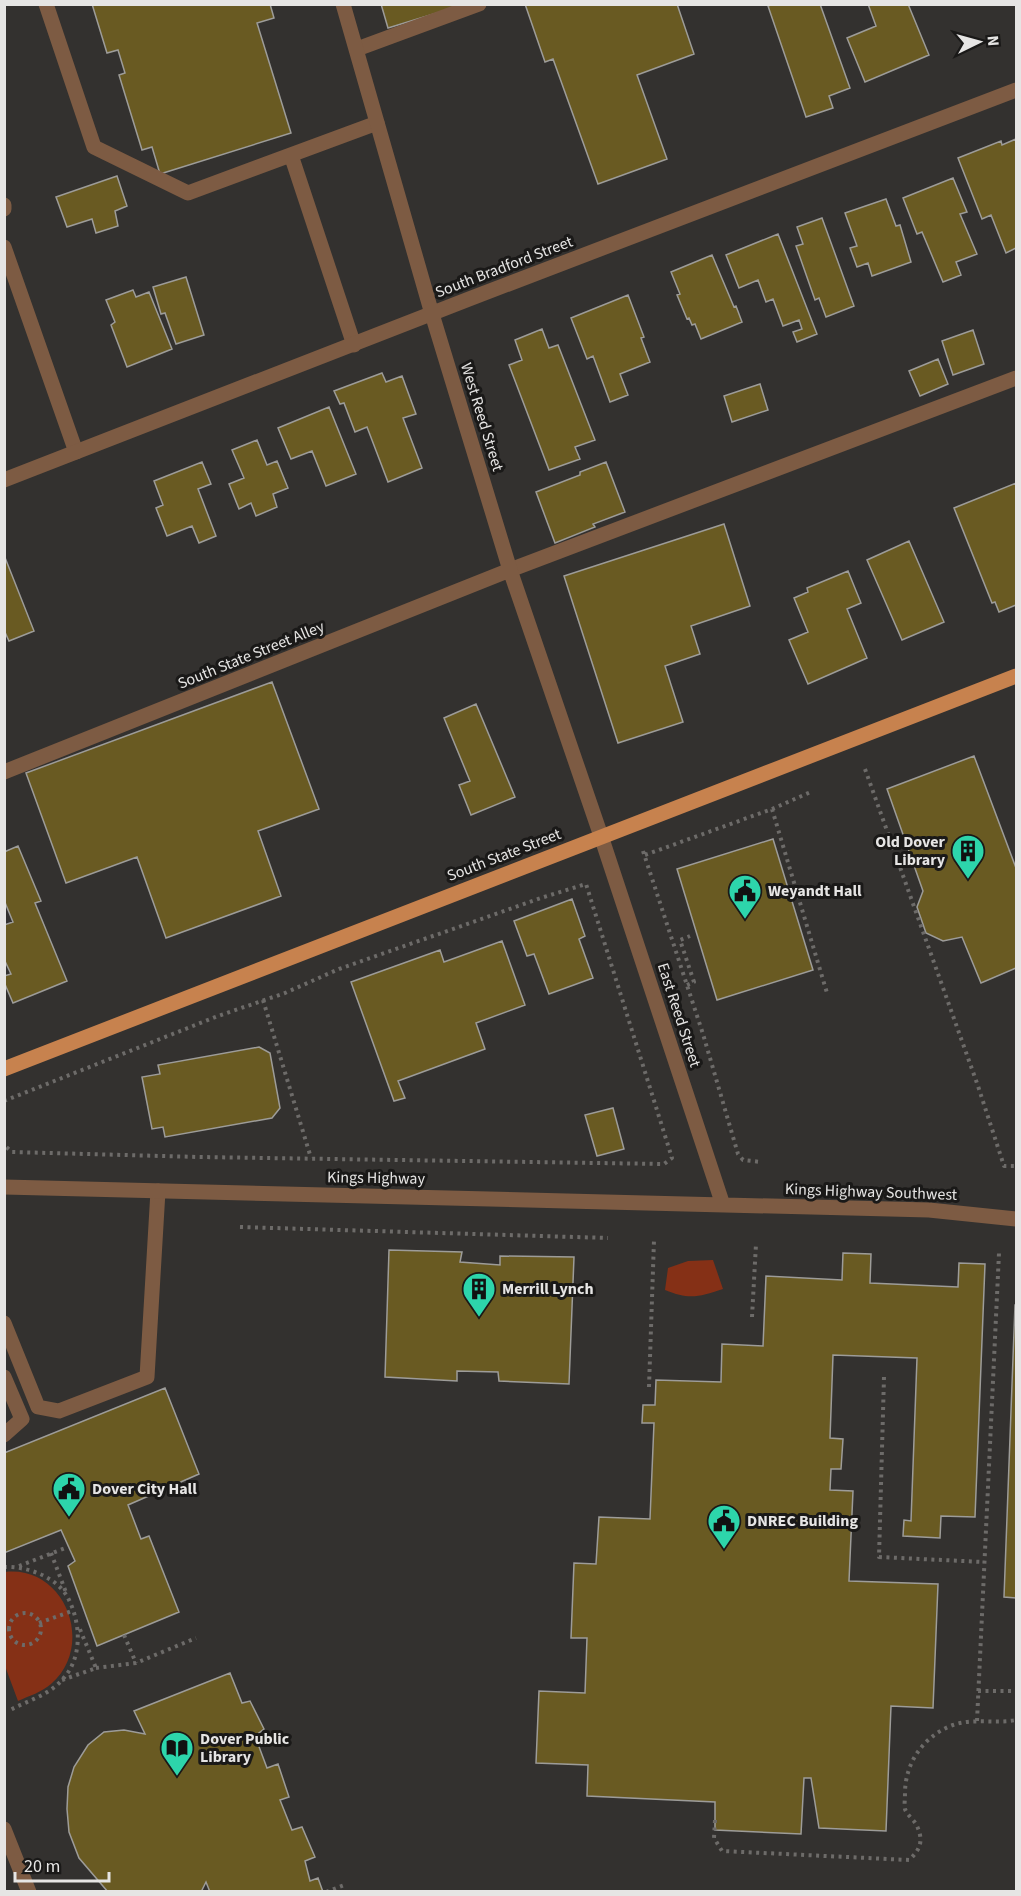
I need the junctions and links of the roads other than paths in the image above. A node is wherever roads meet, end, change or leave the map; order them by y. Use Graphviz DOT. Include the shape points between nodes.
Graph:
graph roads {
  1 [pos="46,4"];
  2 [pos="343,4"];
  3 [pos="479,4"];
  4 [pos="357,49"];
  5 [pos="1017,90"];
  6 [pos="377,123"];
  7 [pos="291,154"];
  8 [pos="4,247"];
  9 [pos="432,314"];
  10 [pos="354,345"];
  11 [pos="1017,378"];
  12 [pos="76,452"];
  13 [pos="4,480"];
  14 [pos="510,570"];
  15 [pos="1017,676"];
  16 [pos="4,772"];
  17 [pos="602,836"];
  18 [pos="4,1069"];
  19 [pos="4,1179"];
  20 [pos="4,1187"];
  21 [pos="28,1188"];
  22 [pos="158,1191"];
  23 [pos="723,1205"];
  24 [pos="1017,1219"];
  25 [pos="4,1323"];
  26 [pos="4,1377"];
  27 [pos="4,1435"];
  28 [pos="4,1829"];
  29 [pos="29,1892"];
  1 -- 7 [label="street" via="94,147 188,193"];
  2 -- 4 [label="street, West Reed Street"];
  3 -- 4 [label="street"];
  4 -- 6 [label="street, West Reed Street"];
  5 -- 9 [label="street, South Bradford Street"];
  6 -- 7 [label="street"];
  6 -- 9 [label="street, West Reed Street"];
  7 -- 10 [label="street"];
  8 -- 12 [label="street"];
  9 -- 10 [label="street, South Bradford Street"];
  9 -- 14 [label="street, West Reed Street"];
  10 -- 12 [label="street, South Bradford Street"];
  11 -- 14 [label="street, South State Street Alley"];
  12 -- 13 [label="street, South Bradford Street"];
  14 -- 16 [label="street, South State Street Alley"];
  14 -- 17 [label="street, West Reed Street"];
  15 -- 17 [label="main road, South State Street"];
  17 -- 18 [label="main road, South State Street"];
  17 -- 23 [label="street, East Reed Street"];
  19 -- 21 [label="street, Kings Highway"];
  20 -- 21 [label="street, Kings Highway"];
  21 -- 22 [label="street, Kings Highway"];
  22 -- 23 [label="street, Kings Highway"];
  22 -- 25 [label="street" via="147,1377 59,1411 38,1407"];
  23 -- 24 [label="street, Kings Highway Southwest" via="929,1210"];
  26 -- 27 [label="street" via="22,1419"];
  28 -- 29 [label="street"];
}
